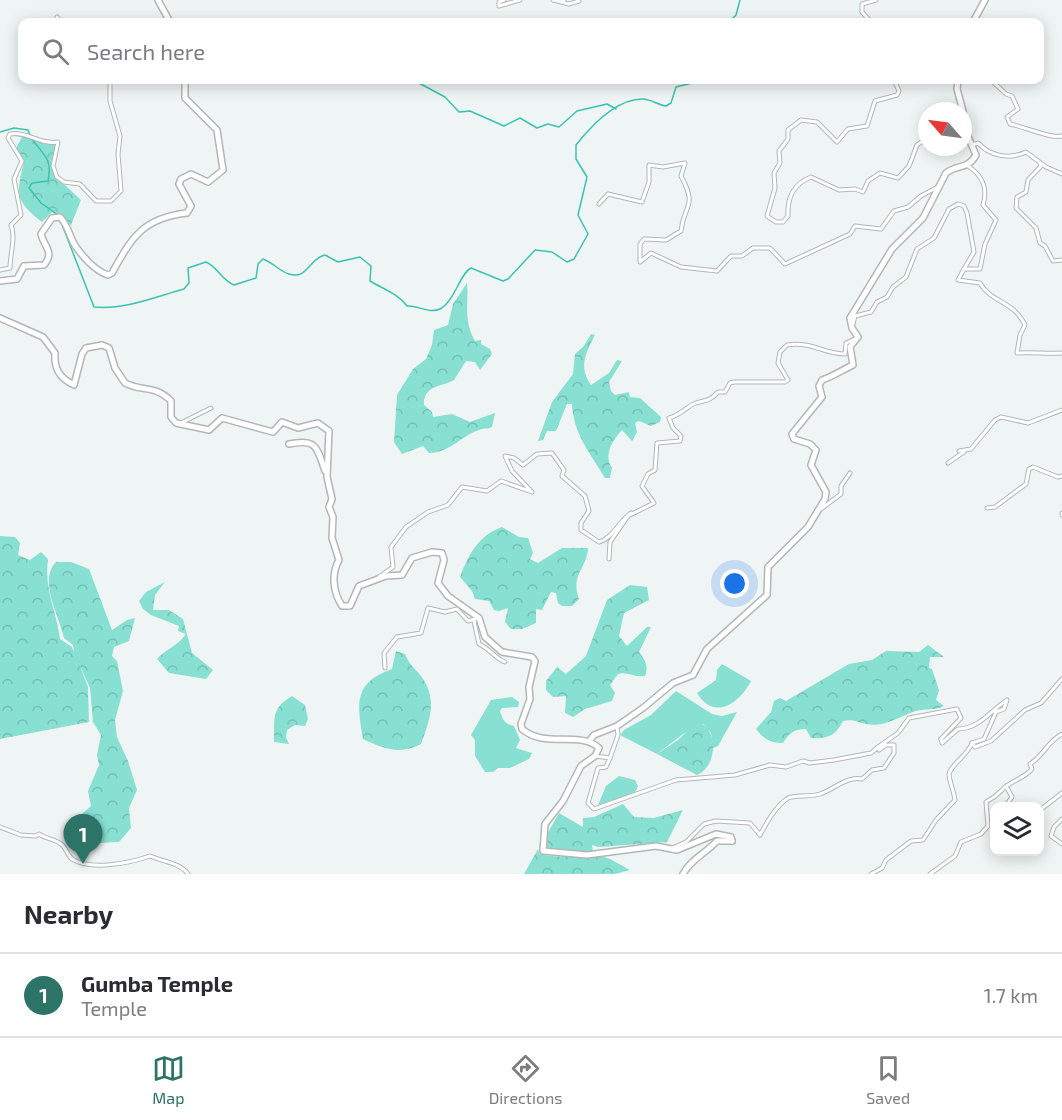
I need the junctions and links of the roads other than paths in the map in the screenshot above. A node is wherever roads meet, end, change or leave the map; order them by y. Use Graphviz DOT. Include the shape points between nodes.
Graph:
graph roads {
  1 [pos="158,0"];
  2 [pos="504,0"];
  3 [pos="520,0"];
  4 [pos="553,0"];
  5 [pos="876,0"];
  6 [pos="985,0"];
  7 [pos="579,1"];
  8 [pos="168,18"];
  9 [pos="867,18"];
  10 [pos="975,18"];
  11 [pos="111,84"];
  12 [pos="185,84"];
  13 [pos="896,84"];
  14 [pos="958,84"];
  15 [pos="996,84"];
  16 [pos="961,102"];
  17 [pos="1062,136"];
  18 [pos="918,144"];
  19 [pos="972,145"];
  20 [pos="1040,163"];
  21 [pos="968,166"];
  22 [pos="1062,174"];
  23 [pos="936,188"];
  24 [pos="599,204"];
  25 [pos="1062,260"];
  26 [pos="964,269"];
  27 [pos="0,270"];
  28 [pos="0,281"];
  29 [pos="0,318"];
  30 [pos="854,332"];
  31 [pos="857,339"];
  32 [pos="1062,353"];
  33 [pos="212,408"];
  34 [pos="1062,410"];
  35 [pos="181,423"];
  36 [pos="289,444"];
  37 [pos="959,451"];
  38 [pos="965,451"];
  39 [pos="948,463"];
  40 [pos="850,473"];
  41 [pos="1062,476"];
  42 [pos="327,477"];
  43 [pos="987,508"];
  44 [pos="816,512"];
  45 [pos="631,513"];
  46 [pos="609,559"];
  47 [pos="376,580"];
  48 [pos="476,620"];
  49 [pos="505,662"];
  50 [pos="385,668"];
  51 [pos="1062,679"];
  52 [pos="617,726"];
  53 [pos="1062,734"];
  54 [pos="590,740"];
  55 [pos="972,743"];
  56 [pos="878,747"];
  57 [pos="595,756"];
  58 [pos="610,758"];
  59 [pos="1006,786"];
  60 [pos="1062,794"];
  61 [pos="1008,802"];
  62 [pos="1044,807"];
  63 [pos="1062,819"];
  64 [pos="0,827"];
  65 [pos="1062,844"];
  66 [pos="669,849"];
  67 [pos="188,874"];
  68 [pos="683,874"];
  69 [pos="871,874"];
  70 [pos="930,874"];
  1 -- 8 [label="main road"];
  2 -- 3 [label="street" via="499,6"];
  4 -- 7 [label="street" via="570,4"];
  5 -- 9 [label="street" via="862,4"];
  6 -- 10 [label="main road"];
  11 -- 27 [label="street" via="110,101 120,136 117,154 121,190 111,201 96,201 80,184 57,177 53,166 58,142 48,143 21,132 10,134 8,138 22,161 14,179 21,215 11,225 14,237 10,268"];
  12 -- 28 [label="main road" via="185,97 217,130 223,170 208,182 191,174 181,179 179,184 191,206 187,213 160,218 139,230 108,275 95,271 75,246 68,224 60,217 52,218 41,234 49,251 48,261 44,265 24,266 17,279"];
  13 -- 18 [label="street" via="897,95 875,101 867,126 848,129 841,141 837,142 817,122 801,120 788,130 788,140 779,151 780,163 774,173 776,188 767,216 783,222 794,189 811,177 839,190 863,192 880,173 898,178 909,166"];
  14 -- 16 [label="main road"];
  15 -- 17 [label="street" via="1016,99 1018,109 1007,117 1010,124 1052,137"];
  19 -- 20 [label="street" via="978,143 1005,157 1026,152"];
  19 -- 21 [label="main road" via="976,155"];
  20 -- 22 [label="street"];
  20 -- 25 [label="street" via="1028,180 1026,192 1017,197 1016,208 1036,228 1040,243 1053,261"];
  21 -- 23 [label="main road" via="949,170"];
  21 -- 26 [label="street" via="979,173 987,190 983,206 996,220 985,244 980,269"];
  23 -- 24 [label="street" via="909,207 894,211 881,229 855,226 850,234 785,264 770,248 753,248 742,256 731,256 717,271 681,267 651,254 640,262 640,244 644,239 666,240 681,231 682,219 689,210 689,192 681,176 685,163 649,165 649,182 642,202 615,193 608,194"];
  23 -- 30 [label="main road" via="922,218 892,249 850,318"];
  26 -- 30 [label="street" via="974,252 967,213 958,204 949,209 934,238 917,249 906,277 871,312 855,316"];
  26 -- 32 [label="street" via="958,280 980,283 987,294 1016,309 1025,329 1017,352"];
  29 -- 35 [label="main road" via="43,337 55,353 56,371 74,385 86,348 109,348 125,383 151,388 166,396 172,405 171,417"];
  30 -- 31 [label="main road"];
  31 -- 44 [label="main road" via="850,347 853,365 834,378 822,380 822,397 792,434 794,439 816,450 811,465 826,496"];
  31 -- 45 [label="street" via="846,343 845,354 829,353 819,346 787,345 780,352 778,363 788,380 785,382 730,383 725,392 669,418 681,436 680,441 657,443 655,470 642,486 654,503"];
  33 -- 35 [label="street"];
  34 -- 38 [label="street" via="1028,423 1001,417 978,443"];
  35 -- 42 [label="main road" via="209,430 222,418 234,419 273,432 282,422 298,428 322,424 329,431"];
  36 -- 42 [label="main road" via="315,445"];
  37 -- 38 [label="street"];
  38 -- 39 [label="street"];
  40 -- 44 [label="street" via="841,486 841,494"];
  41 -- 43 [label="street" via="1033,467 1026,484 995,507"];
  42 -- 47 [label="main road" via="332,490 329,507 339,560 333,572 341,604 350,606 359,586"];
  44 -- 52 [label="main road" via="808,527 768,567 768,592 760,603 741,615 726,634 706,649 693,675 673,683"];
  45 -- 46 [label="street" via="610,542"];
  45 -- 47 [label="street" via="605,541 599,542 581,530 589,511 585,496 562,476 564,470 552,453 537,454 523,465 505,456 512,471 532,492 501,481 487,491 462,488 448,505 428,512 403,530 391,548 393,567"];
  47 -- 48 [label="main road" via="402,575 412,558 421,554 442,553 438,583"];
  48 -- 49 [label="street" via="479,644"];
  48 -- 50 [label="street" via="468,621 457,609 445,612 428,608 421,633 397,638 384,653"];
  48 -- 54 [label="main road" via="485,637 502,652 532,657 535,661 522,729 551,739"];
  51 -- 55 [label="street" via="1041,703 1025,710 991,741 975,747"];
  52 -- 54 [label="main road"];
  52 -- 58 [label="street"];
  53 -- 59 [label="street" via="1030,764 1032,769 1025,777"];
  54 -- 57 [label="main road" via="599,748"];
  55 -- 56 [label="street" via="984,739 996,712 1004,709 1007,700 981,722 958,729 942,743 961,718 957,710 914,716"];
  55 -- 69 [label="street" via="949,774 956,800 922,840 911,841"];
  56 -- 58 [label="street" via="871,753 834,760 803,761 786,767 770,765 735,775 676,780 594,809 588,803 598,768 606,767"];
  56 -- 66 [label="street" via="879,750 894,745 894,753 884,768 872,770 862,779 853,777 818,795 789,798 764,824 760,834 750,823 716,821 704,824 686,842"];
  57 -- 58 [label="street"];
  57 -- 66 [label="main road" via="581,766 563,801 545,824 543,851 588,855 656,846"];
  59 -- 61 [label="street" via="1012,797"];
  59 -- 70 [label="street" via="1001,795 986,802 988,826 981,834 961,842 955,856"];
  60 -- 62 [label="street"];
  63 -- 65 [label="street" via="1050,836"];
  64 -- 67 [label="street" via="21,835 39,834 60,843 70,858 96,867 150,856 182,867"];
  66 -- 68 [label="main road" via="682,850 716,834 733,840 717,841"];
}
